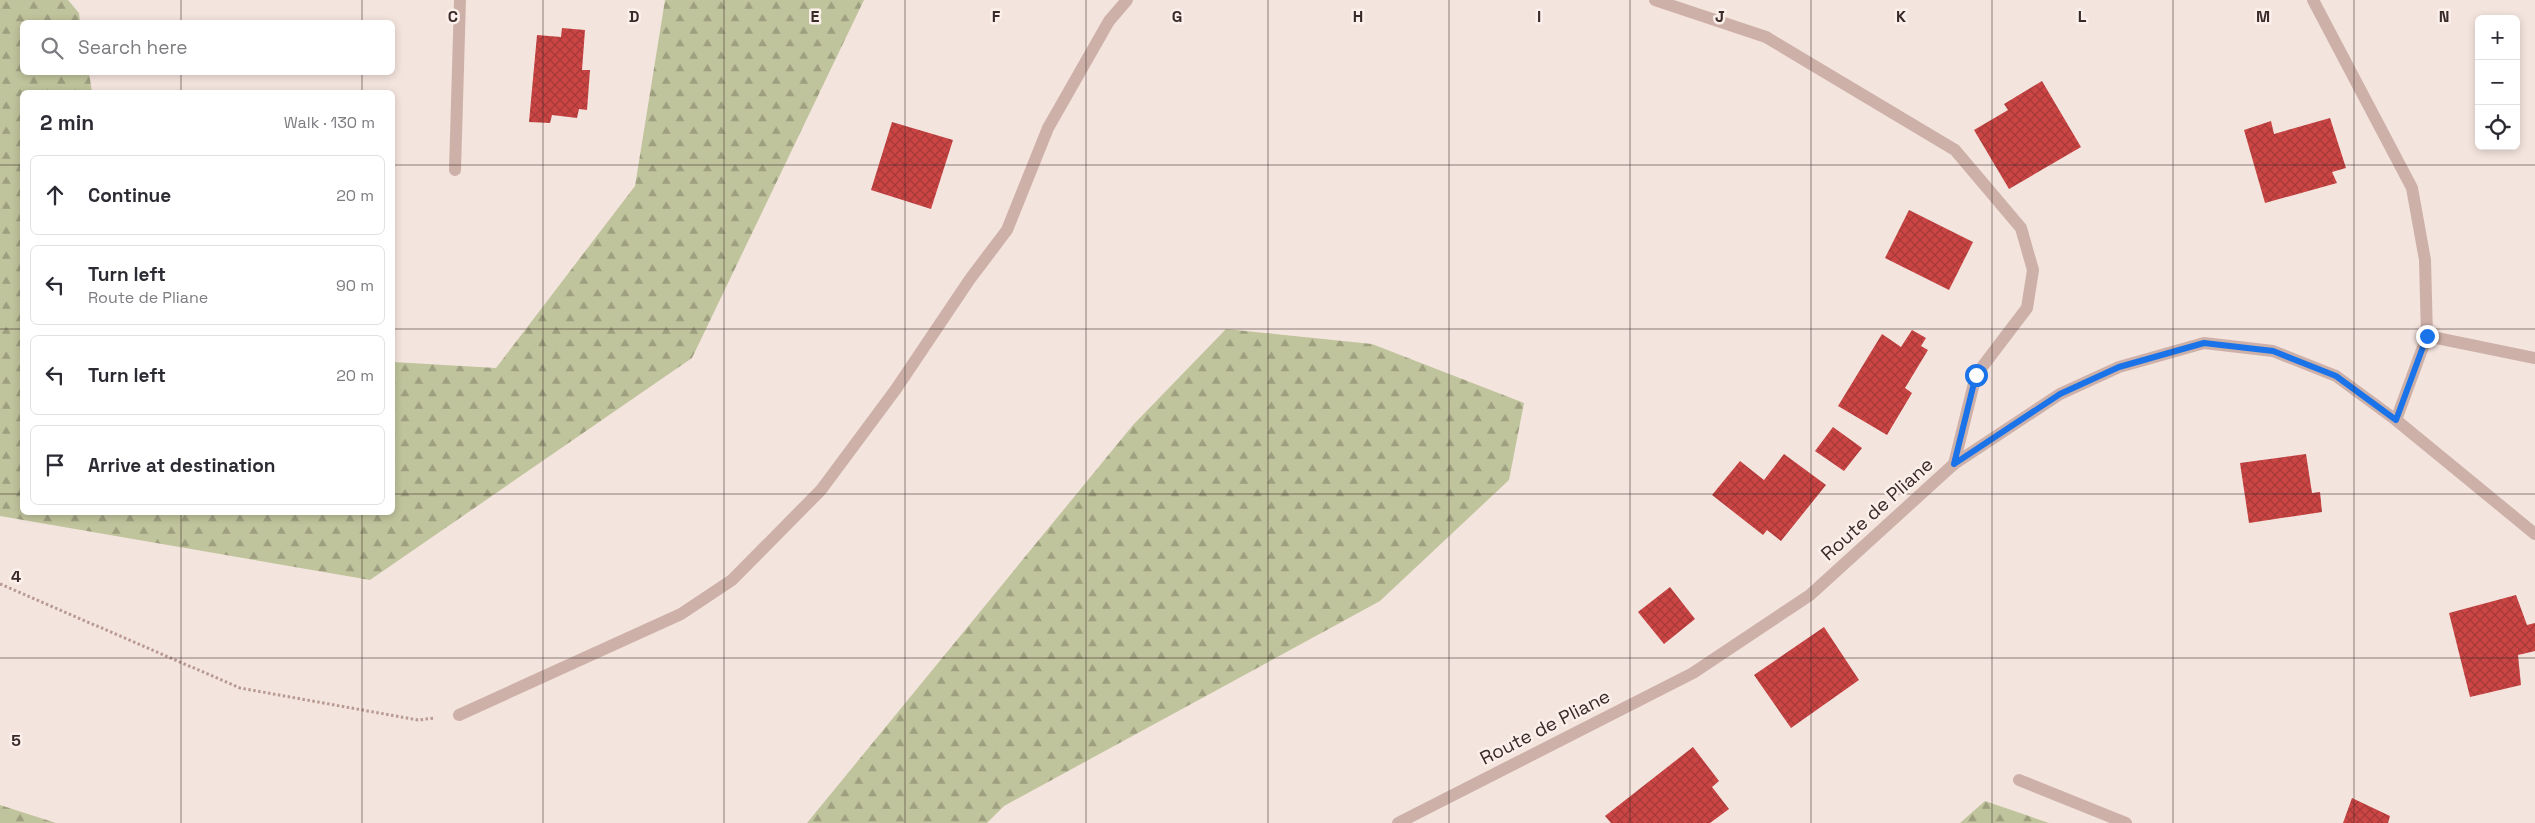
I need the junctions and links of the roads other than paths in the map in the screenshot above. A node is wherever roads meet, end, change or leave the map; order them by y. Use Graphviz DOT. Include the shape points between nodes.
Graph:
graph roads {
  1 [pos="460,0"];
  2 [pos="1127,0"];
  3 [pos="1655,0"];
  4 [pos="2313,0"];
  5 [pos="455,170"];
  6 [pos="2427,336"];
  7 [pos="2535,358"];
  8 [pos="2396,420"];
  9 [pos="1954,464"];
  10 [pos="2535,534"];
  11 [pos="459,714"];
  12 [pos="2019,780"];
  13 [pos="1398,823"];
  14 [pos="2126,823"];
  1 -- 5 [label="street"];
  2 -- 11 [label="street" via="1109,21 1048,128 1008,230 821,490 732,580 681,614"];
  3 -- 9 [label="street" via="1766,37 1955,150 2021,228 2033,270 2027,308 1976,375"];
  4 -- 6 [label="street" via="2412,188 2425,260"];
  6 -- 7 [label="street"];
  6 -- 8 [label="street"];
  8 -- 9 [label="street, Route de Pliane" via="2336,376 2309,365 2273,351 2204,343 2119,367 2060,394"];
  8 -- 10 [label="street, Route de Pliane"];
  9 -- 13 [label="street, Route de Pliane" via="1810,595 1693,673"];
  12 -- 14 [label="street"];
}
